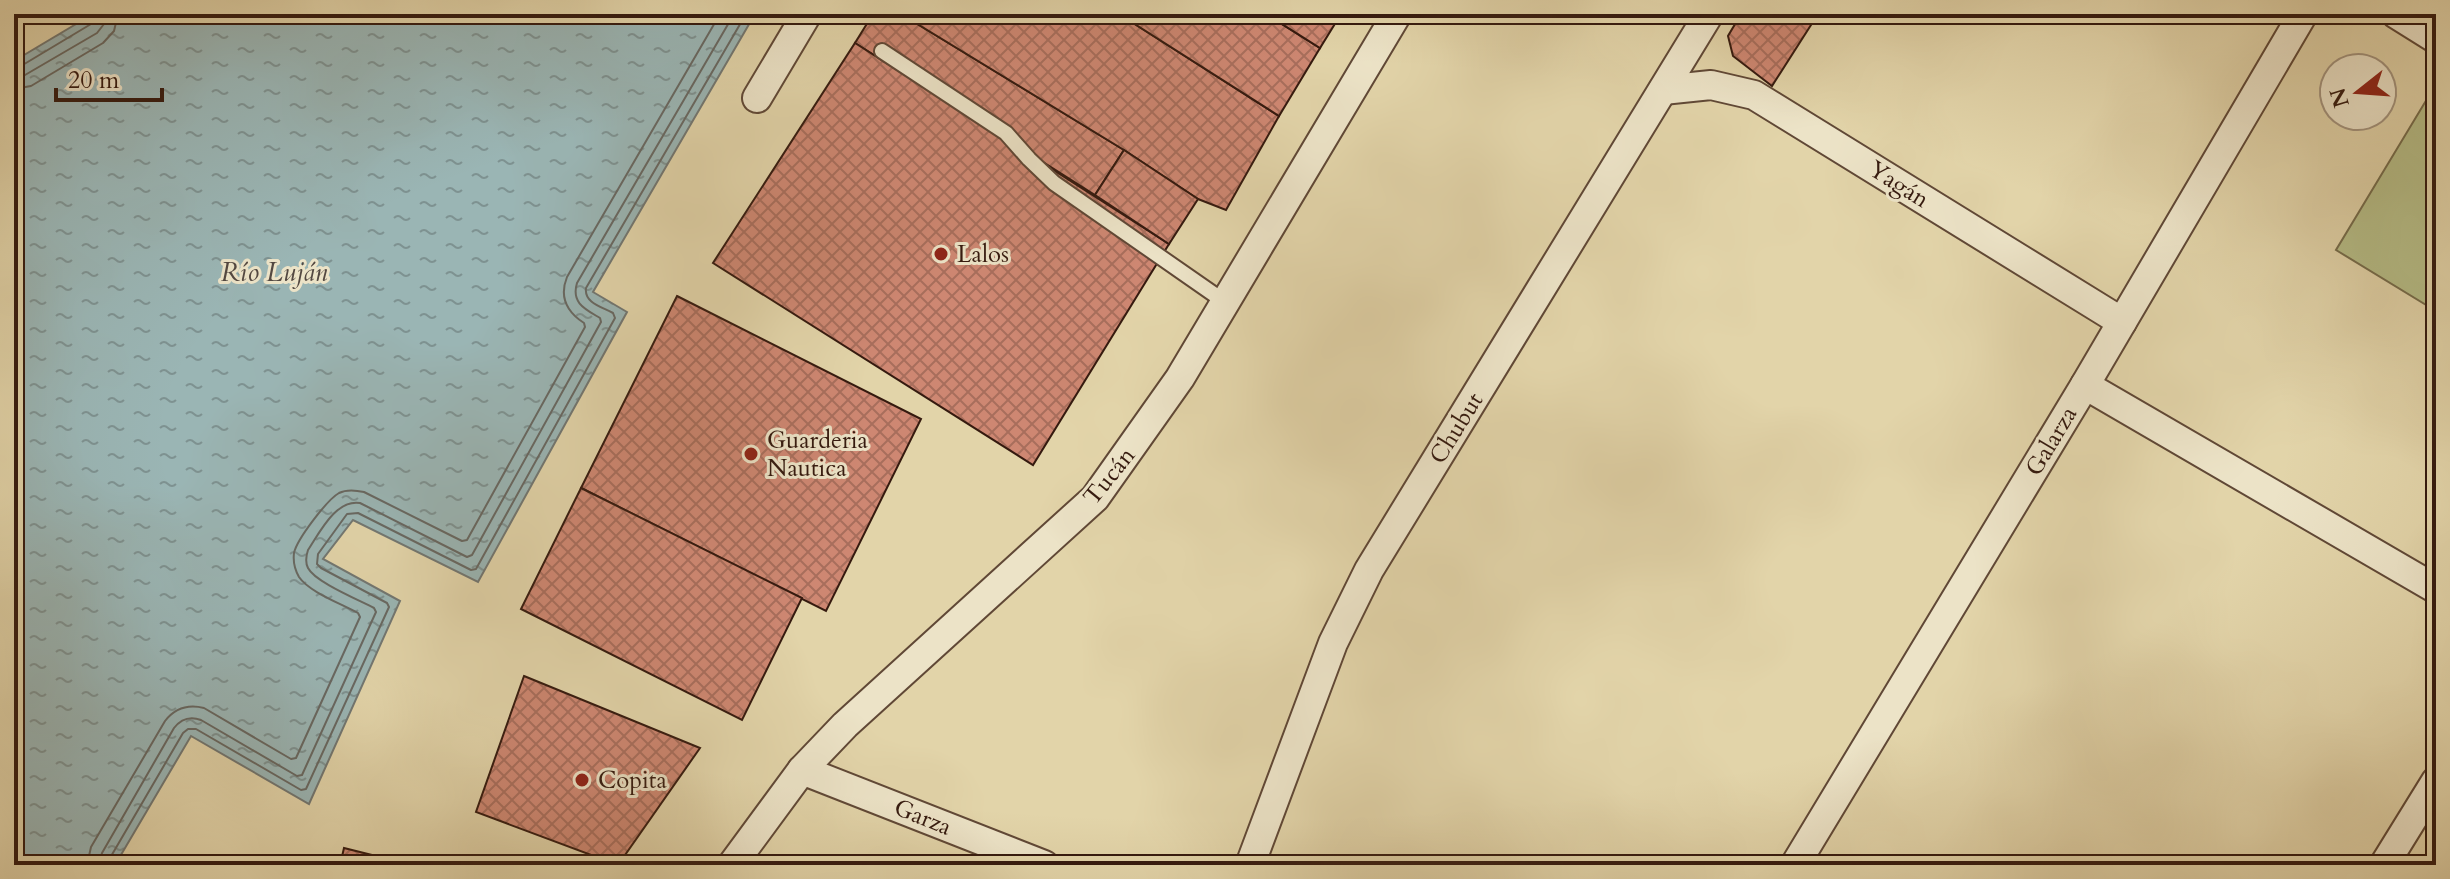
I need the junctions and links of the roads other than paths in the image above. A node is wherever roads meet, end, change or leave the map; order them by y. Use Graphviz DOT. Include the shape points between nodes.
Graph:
graph roads {
  1 [pos="807,14"];
  2 [pos="1397,14"];
  3 [pos="1709,14"];
  4 [pos="2303,14"];
  5 [pos="2396,14"];
  6 [pos="2436,39"];
  7 [pos="882,51"];
  8 [pos="1663,90"];
  9 [pos="757,98"];
  10 [pos="1225,302"];
  11 [pos="2122,322"];
  12 [pos="2085,385"];
  13 [pos="2436,589"];
  14 [pos="802,770"];
  15 [pos="2436,781"];
  16 [pos="732,865"];
  17 [pos="1044,865"];
  18 [pos="1250,865"];
  19 [pos="1795,865"];
  20 [pos="2384,865"];
  1 -- 9 [label="street"];
  2 -- 10 [label="street, Tucán"];
  3 -- 8 [label="street, Chubut"];
  4 -- 11 [label="street, Galarza"];
  5 -- 6 [label="street"];
  7 -- 10 [label="lane" via="1006,133 1054,183"];
  8 -- 11 [label="street, Yagán" via="1711,85 1754,95"];
  8 -- 18 [label="street, Chubut" via="1369,570 1333,643"];
  10 -- 14 [label="street, Tucán" via="1180,378 1095,498"];
  11 -- 12 [label="street, Galarza"];
  12 -- 13 [label="street"];
  12 -- 19 [label="street, Galarza"];
  14 -- 16 [label="street, Tucán"];
  14 -- 17 [label="street, Garza"];
  15 -- 20 [label="street"];
}
